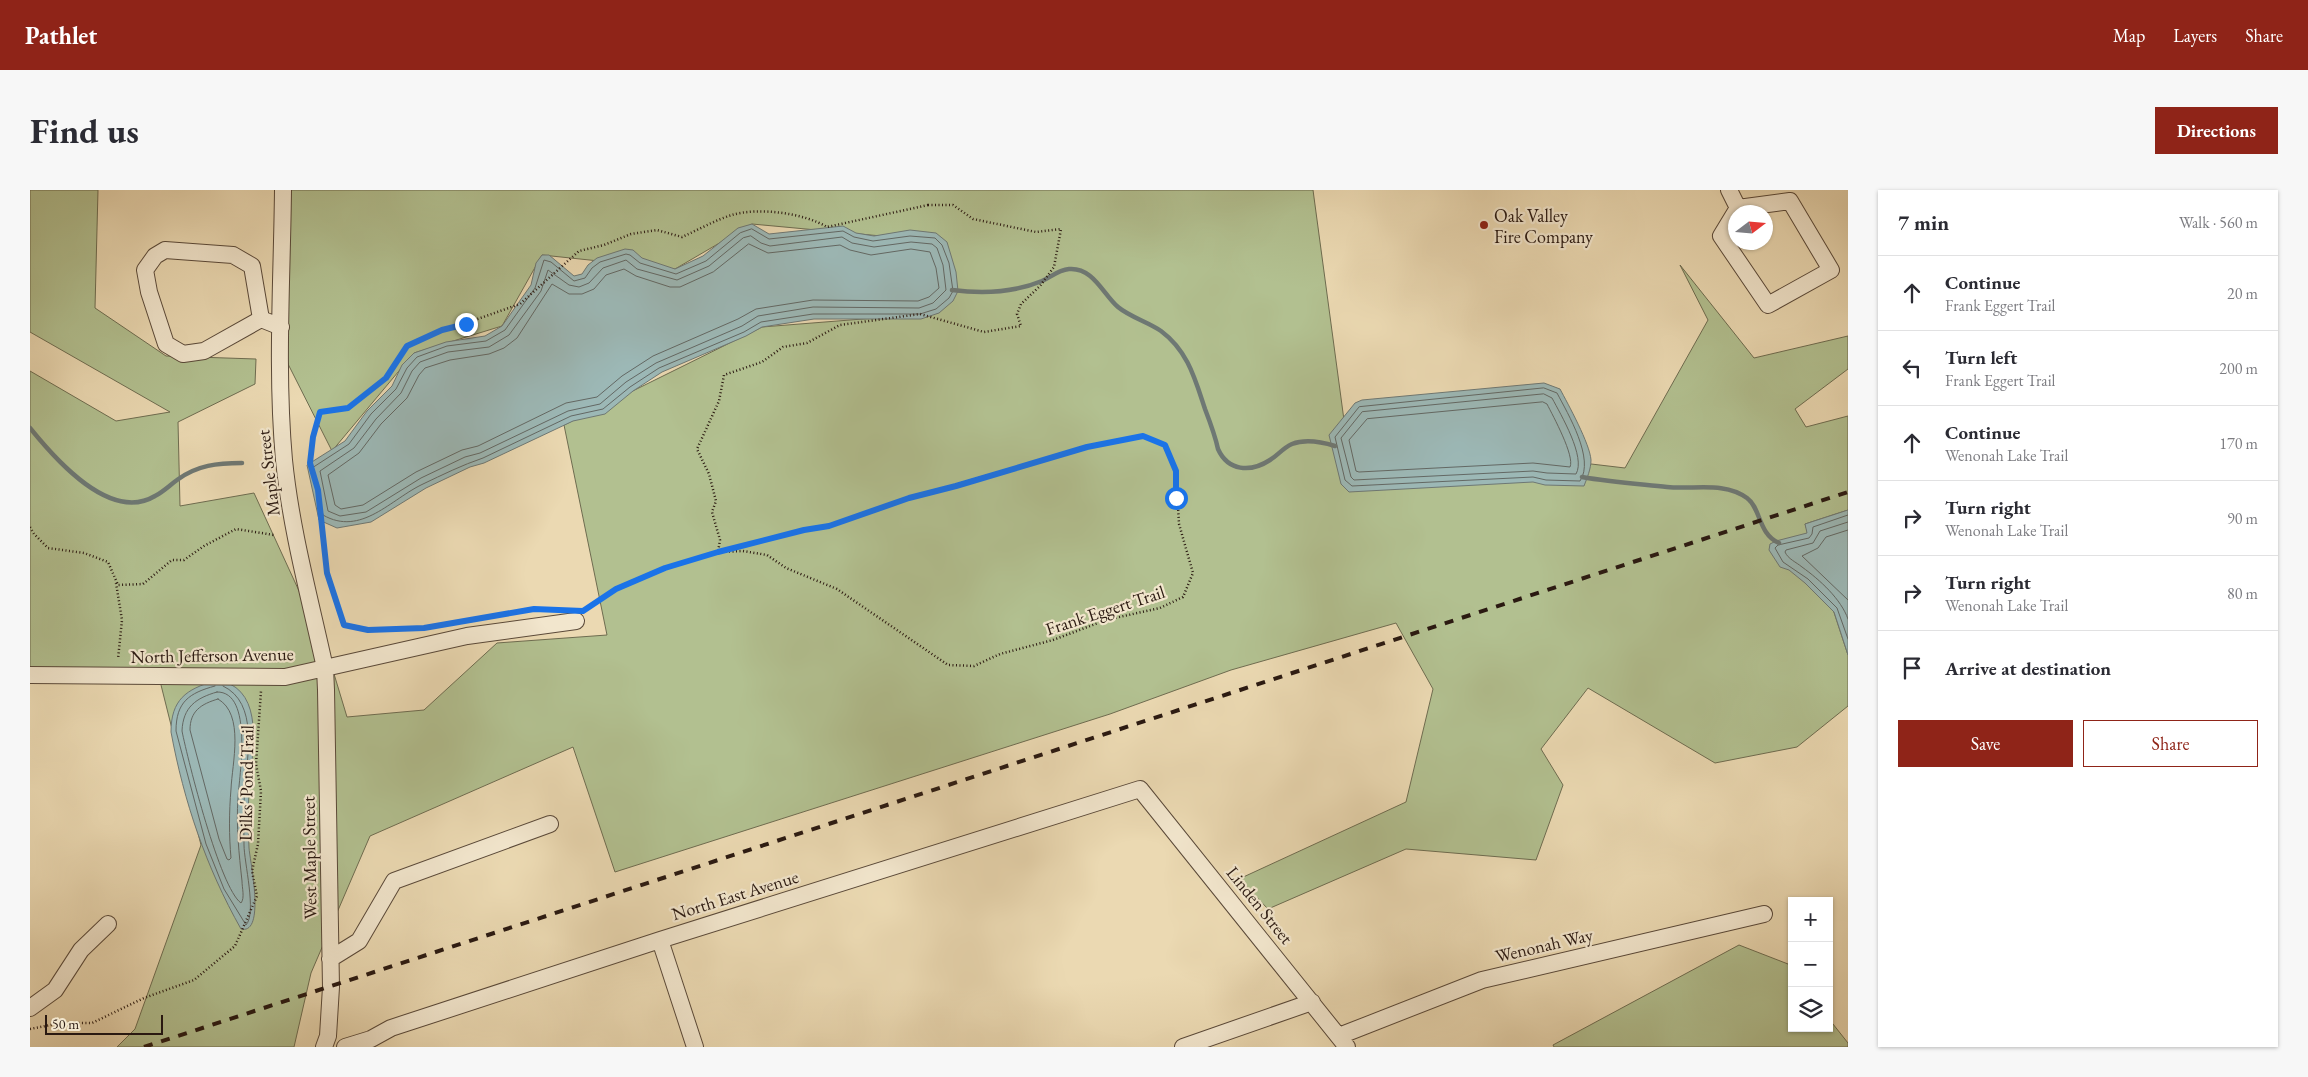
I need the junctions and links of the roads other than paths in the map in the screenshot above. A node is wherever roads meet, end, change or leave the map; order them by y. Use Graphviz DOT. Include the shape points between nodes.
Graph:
graph roads {
  1 [pos="283,190"];
  2 [pos="1729,190"];
  3 [pos="1736,205"];
  4 [pos="1738,208"];
  5 [pos="261,319"];
  6 [pos="281,327"];
  7 [pos="576,621"];
  8 [pos="325,668"];
  9 [pos="30,675"];
  10 [pos="1140,789"];
  11 [pos="550,824"];
  12 [pos="1764,914"];
  13 [pos="108,924"];
  14 [pos="660,940"];
  15 [pos="330,958"];
  16 [pos="1312,1002"];
  17 [pos="30,1008"];
  18 [pos="1343,1042"];
  19 [pos="324,1047"];
  20 [pos="345,1047"];
  21 [pos="695,1047"];
  22 [pos="1183,1047"];
  1 -- 6 [label="street, Maple Street"];
  2 -- 3 [label="street"];
  4 -- 4 [label="street" via="1790,201 1831,270 1768,305 1721,236"];
  5 -- 5 [label="street" via="252,266 233,255 165,250 154,256 145,270 166,344 183,354 204,351"];
  5 -- 6 [label="street"];
  6 -- 8 [label="street, Maple Street" via="284,460 292,514"];
  7 -- 8 [label="street, North Jefferson Avenue" via="467,636"];
  8 -- 9 [label="street, North Jefferson Avenue" via="285,677"];
  8 -- 15 [label="street, West Maple Street"];
  10 -- 14 [label="street, North East Avenue"];
  10 -- 16 [label="street, Linden Street"];
  11 -- 15 [label="street" via="394,881 359,942"];
  12 -- 18 [label="street, Wenonah Way" via="1482,980"];
  13 -- 17 [label="street" via="81,950 55,990"];
  14 -- 20 [label="street, North East Avenue" via="391,1028 371,1039"];
  14 -- 21 [label="street"];
  15 -- 19 [label="street, West Maple Street" via="328,1036"];
  16 -- 18 [label="street, Linden Street"];
  16 -- 22 [label="street"];
}
